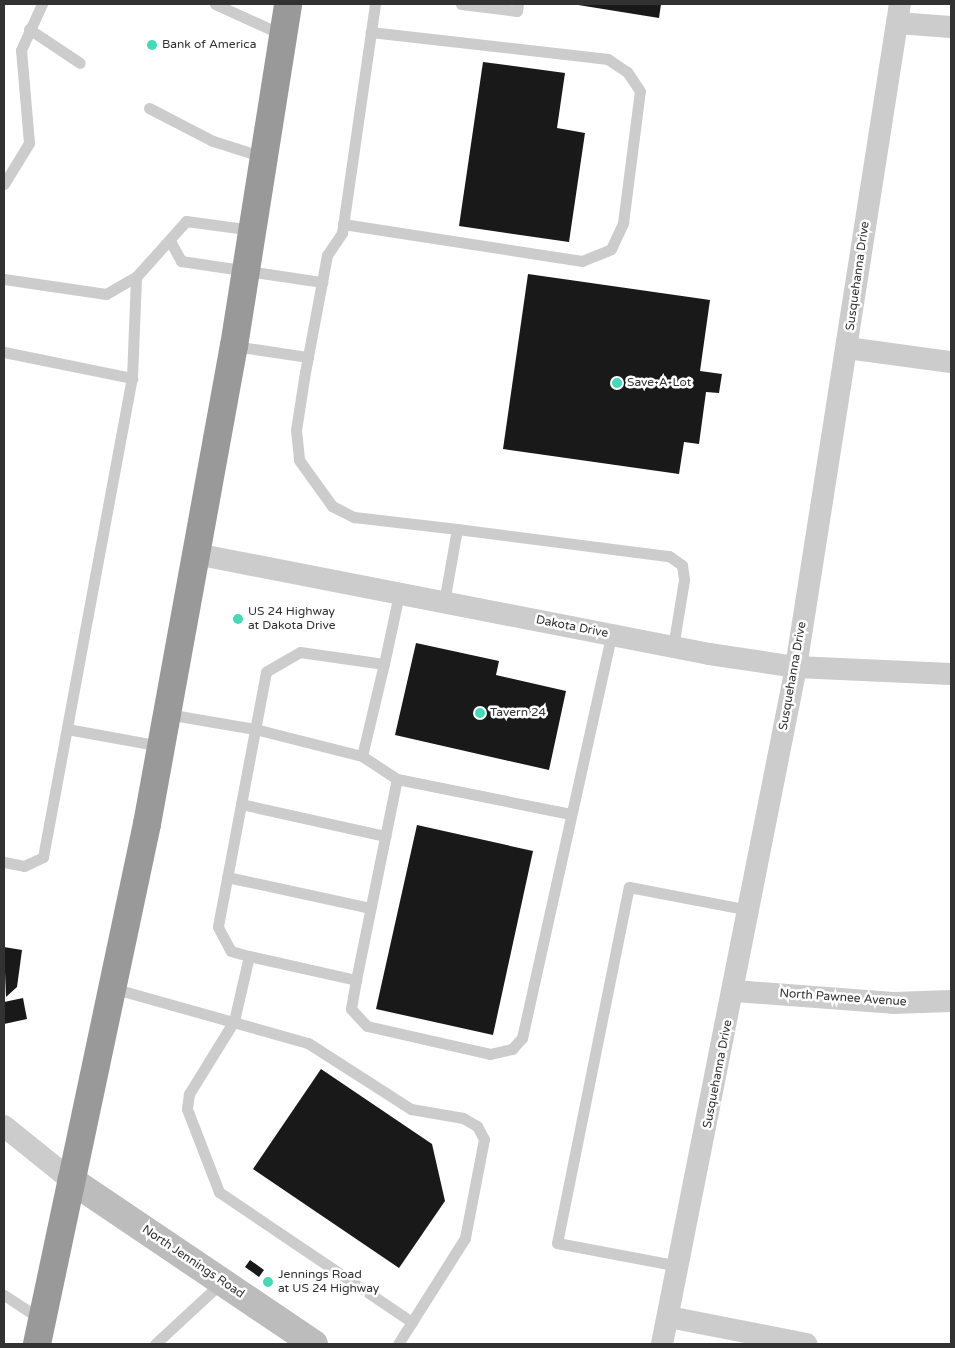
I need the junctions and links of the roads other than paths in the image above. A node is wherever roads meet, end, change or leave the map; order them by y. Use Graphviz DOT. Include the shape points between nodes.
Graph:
graph roads {
  1 [pos="42,4"];
  2 [pos="215,4"];
  3 [pos="288,4"];
  4 [pos="375,4"];
  5 [pos="461,4"];
  6 [pos="518,4"];
  7 [pos="898,13"];
  8 [pos="951,27"];
  9 [pos="29,29"];
  10 [pos="370,32"];
  11 [pos="283,35"];
  12 [pos="80,63"];
  13 [pos="149,108"];
  14 [pos="265,158"];
  15 [pos="4,184"];
  16 [pos="343,224"];
  17 [pos="253,230"];
  18 [pos="170,241"];
  19 [pos="247,272"];
  20 [pos="136,277"];
  21 [pos="4,279"];
  22 [pos="322,282"];
  23 [pos="234,346"];
  24 [pos="847,348"];
  25 [pos="4,352"];
  26 [pos="308,356"];
  27 [pos="951,362"];
  28 [pos="132,378"];
  29 [pos="457,529"];
  30 [pos="196,554"];
  31 [pos="399,594"];
  32 [pos="444,602"];
  33 [pos="611,635"];
  34 [pos="673,647"];
  35 [pos="384,664"];
  36 [pos="796,667"];
  37 [pos="951,674"];
  38 [pos="167,714"];
  39 [pos="67,729"];
  40 [pos="255,729"];
  41 [pos="161,746"];
  42 [pos="362,756"];
  43 [pos="397,779"];
  44 [pos="241,804"];
  45 [pos="571,814"];
  46 [pos="385,836"];
  47 [pos="4,862"];
  48 [pos="227,877"];
  49 [pos="370,908"];
  50 [pos="750,910"];
  51 [pos="249,956"];
  52 [pos="356,980"];
  53 [pos="112,988"];
  54 [pos="735,991"];
  55 [pos="951,1001"];
  56 [pos="234,1021"];
  57 [pos="4,1126"];
  58 [pos="71,1180"];
  59 [pos="679,1266"];
  60 [pos="222,1282"];
  61 [pos="4,1295"];
  62 [pos="669,1317"];
  63 [pos="412,1322"];
  64 [pos="42,1337"];
  65 [pos="155,1344"];
  66 [pos="314,1344"];
  67 [pos="398,1344"];
  68 [pos="662,1344"];
  69 [pos="806,1344"];
  1 -- 9 [label="lane"];
  2 -- 11 [label="lane"];
  3 -- 11 [label="highway"];
  4 -- 10 [label="lane"];
  5 -- 6 [label="lane" via="517,11"];
  7 -- 8 [label="street"];
  7 -- 24 [label="street, Susquehanna Drive"];
  9 -- 12 [label="lane"];
  9 -- 15 [label="lane" via="21,50 29,143"];
  10 -- 16 [label="lane"];
  10 -- 16 [label="lane" via="608,59 627,72 640,91 623,223 611,249 582,261"];
  11 -- 14 [label="highway"];
  13 -- 14 [label="lane" via="213,141"];
  14 -- 17 [label="highway"];
  16 -- 22 [label="lane" via="328,256"];
  17 -- 18 [label="lane" via="186,221"];
  17 -- 19 [label="highway"];
  18 -- 19 [label="lane" via="181,261"];
  18 -- 20 [label="lane"];
  19 -- 22 [label="lane"];
  19 -- 23 [label="highway"];
  20 -- 21 [label="lane" via="106,294"];
  20 -- 28 [label="lane"];
  22 -- 26 [label="lane"];
  23 -- 26 [label="lane"];
  23 -- 30 [label="highway"];
  24 -- 27 [label="street"];
  24 -- 36 [label="street, Susquehanna Drive"];
  25 -- 28 [label="lane"];
  26 -- 29 [label="lane" via="296,430 299,460 332,506 354,516"];
  28 -- 39 [label="lane"];
  29 -- 32 [label="lane"];
  29 -- 34 [label="lane" via="669,556 682,565 684,580"];
  30 -- 31 [label="street, Dakota Drive"];
  30 -- 38 [label="highway"];
  31 -- 32 [label="street, Dakota Drive"];
  31 -- 35 [label="lane"];
  32 -- 33 [label="street, Dakota Drive"];
  33 -- 34 [label="street, Dakota Drive"];
  33 -- 45 [label="lane"];
  34 -- 36 [label="street, Dakota Drive"];
  35 -- 40 [label="lane" via="300,652 266,672"];
  35 -- 42 [label="lane"];
  36 -- 37 [label="street, Dakota Drive"];
  36 -- 50 [label="street, Susquehanna Drive"];
  38 -- 40 [label="lane"];
  38 -- 41 [label="highway"];
  39 -- 41 [label="lane"];
  39 -- 47 [label="lane" via="43,857 24,866"];
  40 -- 42 [label="lane"];
  40 -- 44 [label="lane"];
  41 -- 53 [label="highway"];
  42 -- 43 [label="lane"];
  43 -- 45 [label="lane"];
  43 -- 46 [label="lane"];
  44 -- 46 [label="lane"];
  44 -- 48 [label="lane"];
  45 -- 52 [label="lane" via="522,1038 512,1050 490,1054 367,1026 351,1009"];
  46 -- 49 [label="lane"];
  48 -- 49 [label="lane"];
  48 -- 51 [label="lane" via="218,927 231,951"];
  49 -- 52 [label="lane"];
  50 -- 54 [label="street, Susquehanna Drive"];
  50 -- 59 [label="lane" via="629,887 557,1243"];
  51 -- 52 [label="lane"];
  51 -- 56 [label="lane"];
  53 -- 56 [label="lane"];
  53 -- 58 [label="highway"];
  54 -- 55 [label="street, North Pawnee Avenue" via="893,1003"];
  54 -- 59 [label="street, Susquehanna Drive"];
  56 -- 63 [label="lane" via="189,1094 187,1109 218,1192"];
  56 -- 63 [label="lane" via="308,1044 411,1109 463,1118 477,1126 484,1139 465,1238"];
  57 -- 58 [label="street"];
  58 -- 60 [label="street, North Jennings Road"];
  58 -- 64 [label="highway"];
  59 -- 62 [label="street, Susquehanna Drive"];
  60 -- 65 [label="lane"];
  60 -- 66 [label="street, North Jennings Road"];
  61 -- 64 [label="lane"];
  62 -- 68 [label="street, Susquehanna Drive"];
  62 -- 69 [label="street"];
  63 -- 67 [label="lane"];
}
